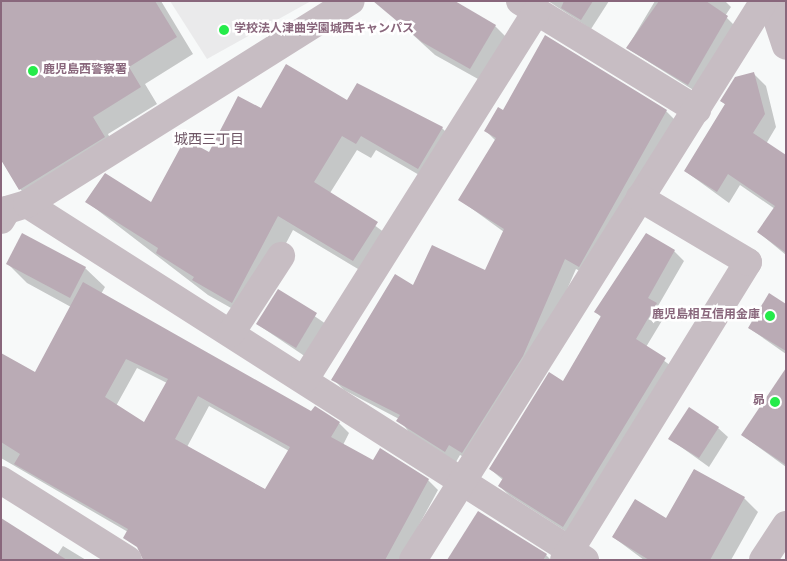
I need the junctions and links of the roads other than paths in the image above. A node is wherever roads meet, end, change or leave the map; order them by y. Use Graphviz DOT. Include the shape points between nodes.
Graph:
graph roads {
  1 [pos="351,1"];
  2 [pos="764,1"];
  3 [pos="771,1"];
  4 [pos="528,7"];
  5 [pos="786,46"];
  6 [pos="697,110"];
  7 [pos="640,198"];
  8 [pos="9,210"];
  9 [pos="281,256"];
  10 [pos="231,333"];
  11 [pos="305,378"];
  12 [pos="463,479"];
  13 [pos="1,480"];
  14 [pos="786,525"];
  15 [pos="573,556"];
  16 [pos="128,560"];
  17 [pos="413,560"];
  18 [pos="763,560"];
  1 -- 8 [label="street"];
  2 -- 6 [label="street"];
  3 -- 5 [label="street"];
  4 -- 6 [label="street"];
  4 -- 11 [label="street"];
  6 -- 7 [label="street"];
  7 -- 12 [label="street"];
  7 -- 15 [label="street" via="748,262"];
  8 -- 10 [label="street"];
  9 -- 10 [label="street"];
  10 -- 11 [label="street"];
  11 -- 12 [label="street"];
  12 -- 15 [label="street"];
  12 -- 17 [label="street"];
  13 -- 16 [label="street"];
  14 -- 18 [label="street"];
}
